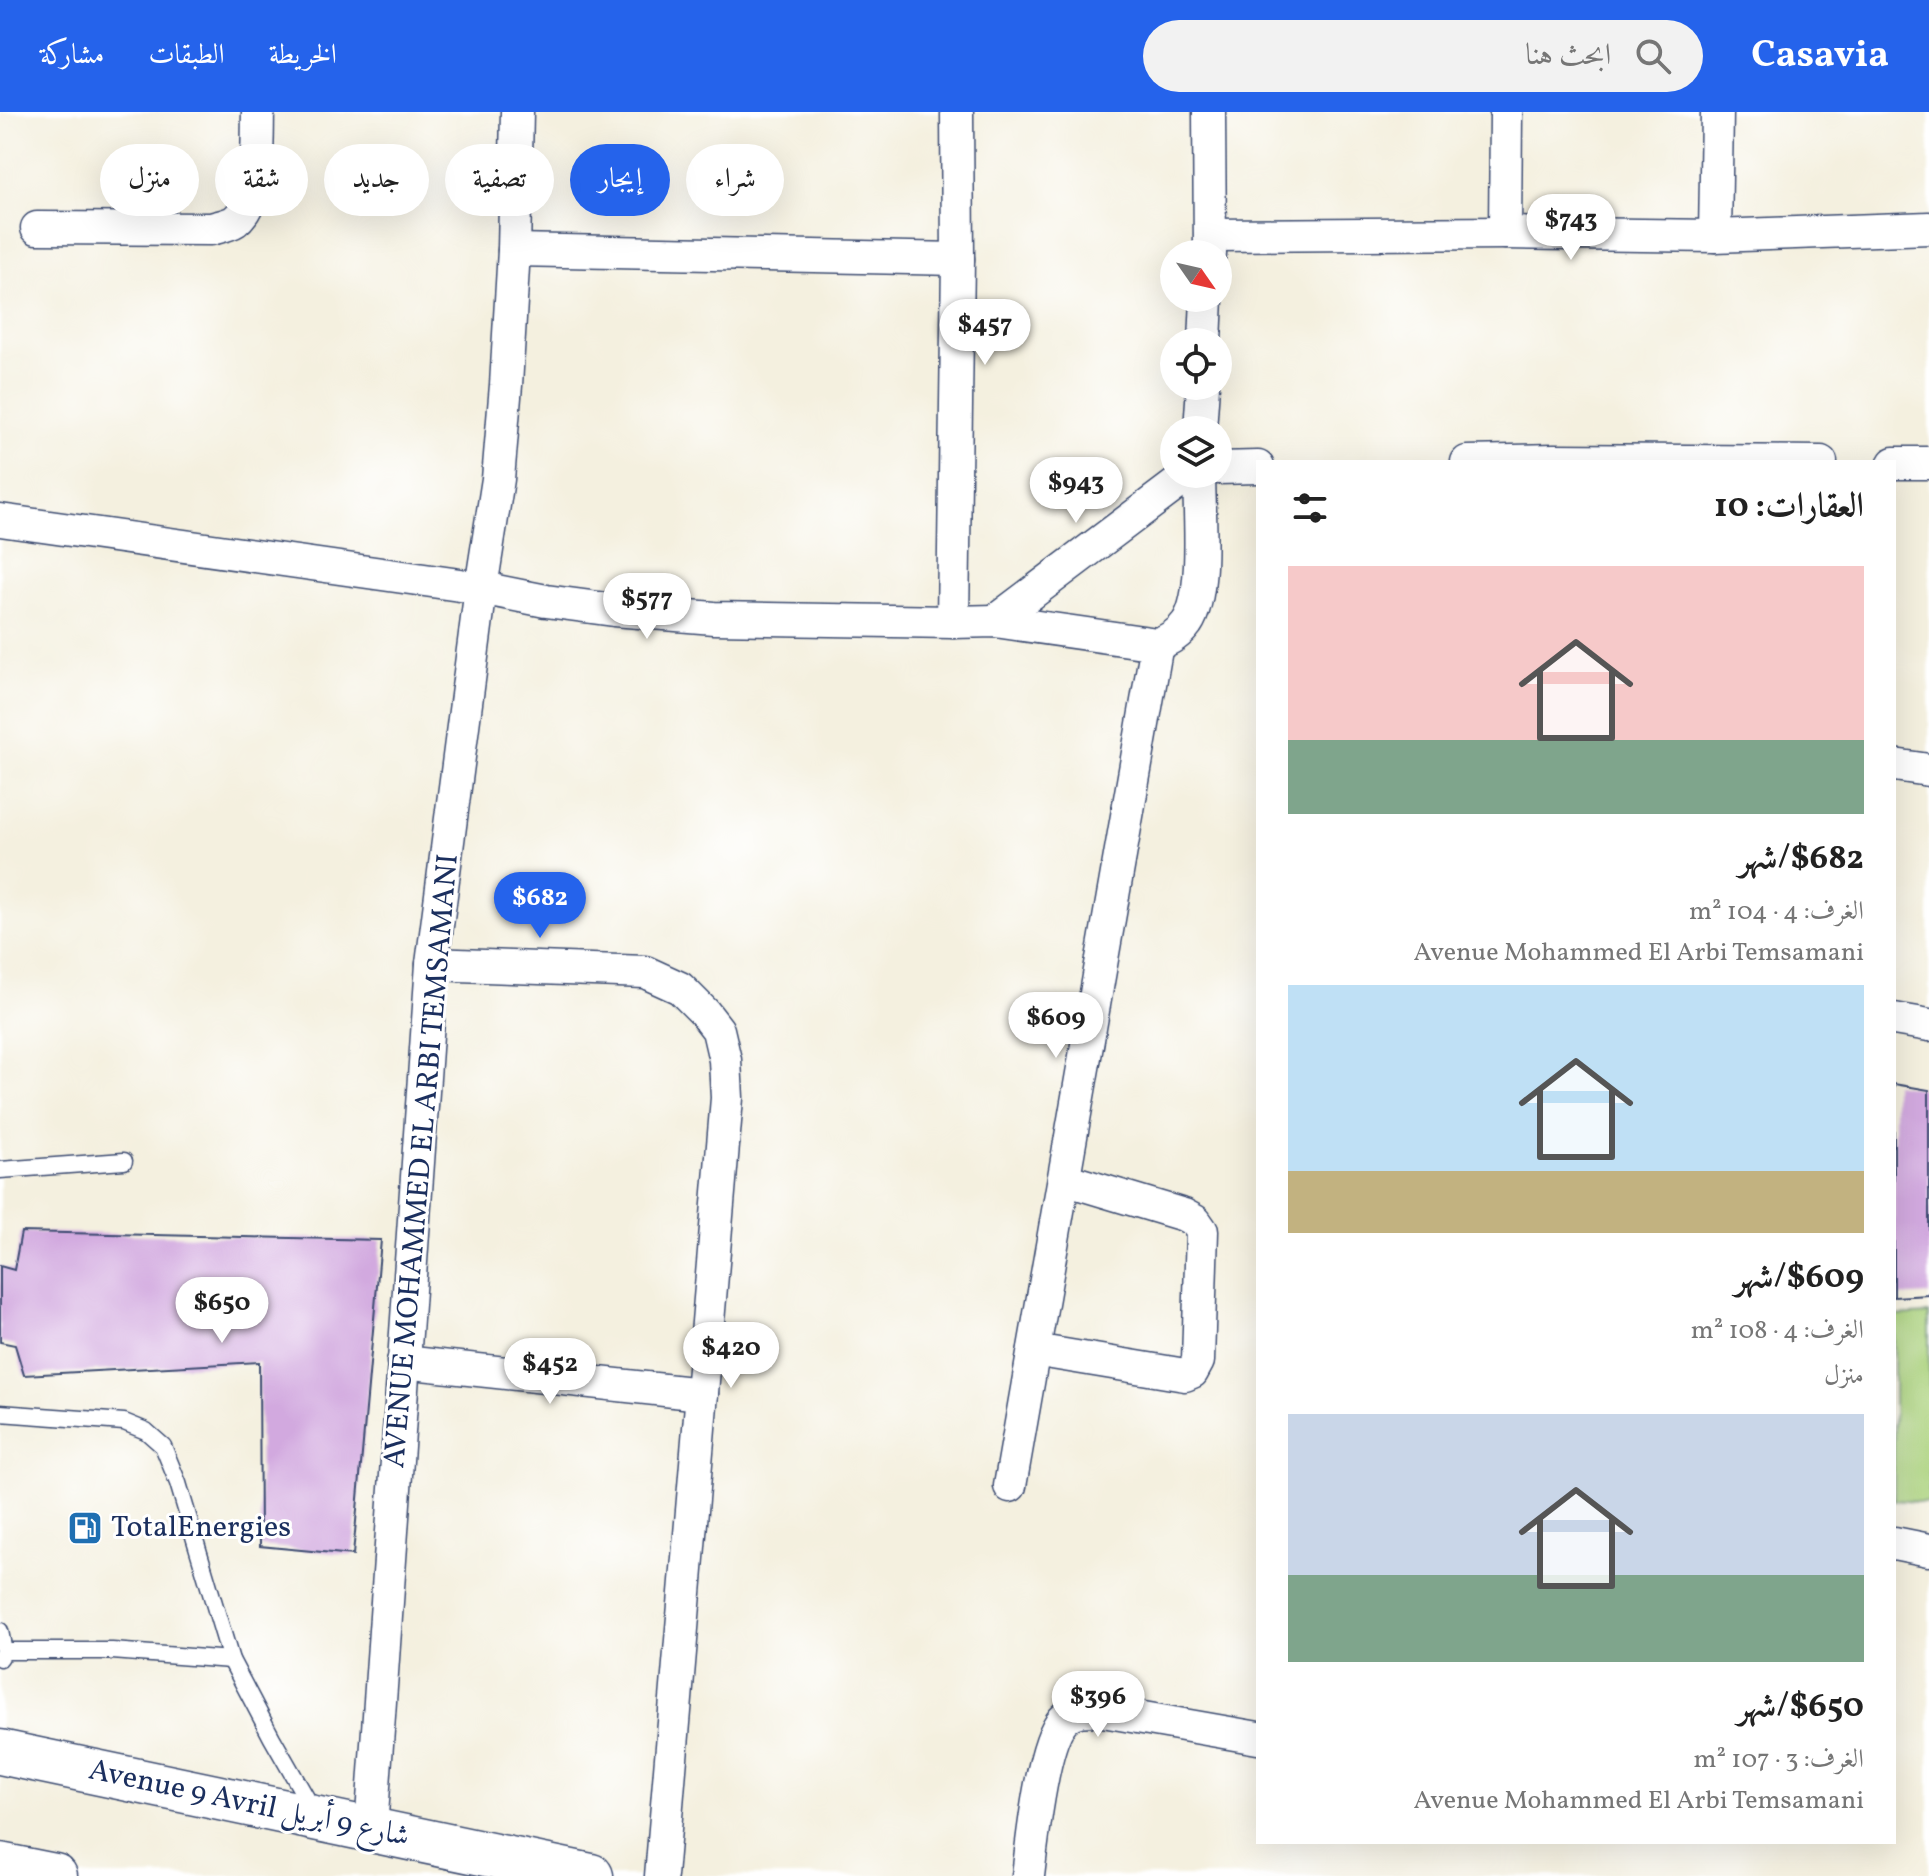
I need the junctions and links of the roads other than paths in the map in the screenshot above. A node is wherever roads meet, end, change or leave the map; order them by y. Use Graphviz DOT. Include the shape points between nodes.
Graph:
graph roads {
  1 [pos="258,112"];
  2 [pos="517,112"];
  3 [pos="957,112"];
  4 [pos="1209,112"];
  5 [pos="1506,112"];
  6 [pos="1717,112"];
  7 [pos="37,228"];
  8 [pos="1929,228"];
  9 [pos="1505,233"];
  10 [pos="1715,236"];
  11 [pos="1210,240"];
  12 [pos="1232,243"];
  13 [pos="514,250"];
  14 [pos="958,259"];
  15 [pos="1896,463"];
  16 [pos="1929,463"];
  17 [pos="1256,467"];
  18 [pos="1232,468"];
  19 [pos="1171,488"];
  20 [pos="1199,488"];
  21 [pos="0,520"];
  22 [pos="481,588"];
  23 [pos="995,621"];
  24 [pos="953,622"];
  25 [pos="1157,644"];
  26 [pos="1896,765"];
  27 [pos="1929,770"];
  28 [pos="432,964"];
  29 [pos="1896,1019"];
  30 [pos="1929,1025"];
  31 [pos="124,1161"];
  32 [pos="0,1170"];
  33 [pos="1064,1179"];
  34 [pos="1034,1350"];
  35 [pos="403,1362"];
  36 [pos="702,1394"];
  37 [pos="0,1413"];
  38 [pos="1010,1486"];
  39 [pos="1896,1543"];
  40 [pos="1929,1550"];
  41 [pos="0,1631"];
  42 [pos="2,1654"];
  43 [pos="231,1660"];
  44 [pos="1256,1738"];
  45 [pos="0,1752"];
  46 [pos="317,1818"];
  47 [pos="371,1829"];
  48 [pos="0,1865"];
  49 [pos="55,1876"];
  50 [pos="591,1876"];
  51 [pos="661,1876"];
  52 [pos="1028,1876"];
  1 -- 7 [label="street" via="255,180 247,207 234,222 211,229"];
  2 -- 13 [label="street, AVENUE MOHAMMED EL ARBI TEMSAMANI"];
  3 -- 14 [label="street"];
  4 -- 11 [label="street"];
  5 -- 9 [label="street"];
  6 -- 10 [label="street"];
  8 -- 10 [label="street"];
  9 -- 10 [label="street"];
  9 -- 12 [label="street"];
  13 -- 14 [label="street"];
  13 -- 22 [label="street, AVENUE MOHAMMED EL ARBI TEMSAMANI" via="498,479"];
  14 -- 24 [label="street"];
  15 -- 16 [label="street"];
  17 -- 18 [label="street"];
  19 -- 23 [label="street"];
  20 -- 25 [label="street" via="1199,593 1188,622 1172,640"];
  21 -- 22 [label="street"];
  22 -- 24 [label="street" via="546,601 700,617"];
  22 -- 28 [label="street, AVENUE MOHAMMED EL ARBI TEMSAMANI"];
  23 -- 24 [label="street"];
  23 -- 25 [label="street"];
  25 -- 33 [label="street"];
  26 -- 27 [label="street"];
  28 -- 35 [label="street, AVENUE MOHAMMED EL ARBI TEMSAMANI"];
  28 -- 36 [label="street" via="645,972 680,988 718,1030 727,1098"];
  29 -- 30 [label="street"];
  31 -- 32 [label="lane"];
  33 -- 34 [label="street"];
  33 -- 34 [label="street" via="1195,1221 1202,1231 1198,1361 1185,1375"];
  34 -- 38 [label="street"];
  35 -- 36 [label="street"];
  35 -- 47 [label="street, AVENUE MOHAMMED EL ARBI TEMSAMANI"];
  36 -- 51 [label="street"];
  37 -- 43 [label="lane" via="124,1422 163,1446"];
  39 -- 40 [label="street"];
  41 -- 42 [label="lane"];
  42 -- 43 [label="lane" via="112,1651"];
  43 -- 46 [label="lane"];
  44 -- 52 [label="street" via="1103,1711 1081,1709 1063,1719 1046,1766"];
  45 -- 46 [label="highway, Avenue 9 Avril شارع 9 أبريل"];
  46 -- 47 [label="highway, Avenue 9 Avril شارع 9 أبريل"];
  47 -- 50 [label="highway, Avenue 9 Avril شارع 9 أبريل"];
  48 -- 49 [label="highway"];
}
